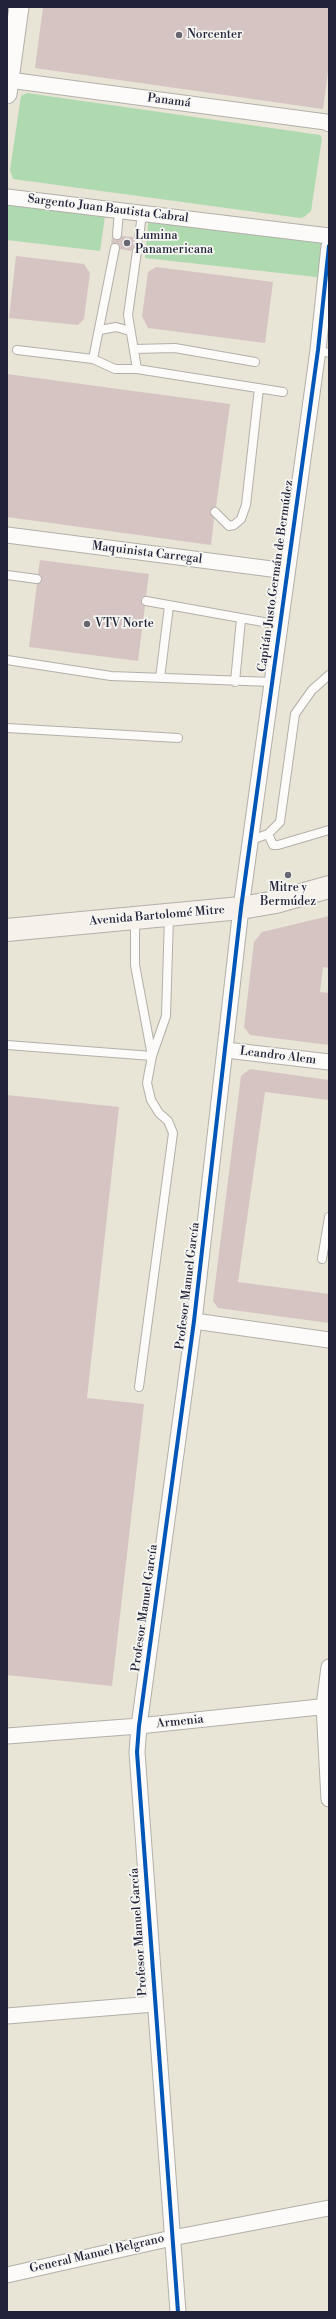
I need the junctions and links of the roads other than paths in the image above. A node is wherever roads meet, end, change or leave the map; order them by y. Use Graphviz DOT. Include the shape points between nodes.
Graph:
graph roads {
  1 [pos="19,7"];
  2 [pos="8,87"];
  3 [pos="329,124"];
  4 [pos="7,197"];
  5 [pos="119,211"];
  6 [pos="142,213"];
  7 [pos="116,235"];
  8 [pos="329,236"];
  9 [pos="139,238"];
  10 [pos="329,246"];
  11 [pos="115,248"];
  12 [pos="137,251"];
  13 [pos="328,269"];
  14 [pos="100,330"];
  15 [pos="130,331"];
  16 [pos="134,349"];
  17 [pos="17,350"];
  18 [pos="323,351"];
  19 [pos="93,359"];
  20 [pos="255,362"];
  21 [pos="137,369"];
  22 [pos="259,388"];
  23 [pos="282,392"];
  24 [pos="215,512"];
  25 [pos="7,535"];
  26 [pos="287,571"];
  27 [pos="7,575"];
  28 [pos="37,579"];
  29 [pos="146,601"];
  30 [pos="169,606"];
  31 [pos="241,619"];
  32 [pos="280,625"];
  33 [pos="7,660"];
  34 [pos="329,674"];
  35 [pos="160,678"];
  36 [pos="235,682"];
  37 [pos="272,682"];
  38 [pos="7,728"];
  39 [pos="178,738"];
  40 [pos="329,830"];
  41 [pos="268,834"];
  42 [pos="251,840"];
  43 [pos="329,887"];
  44 [pos="241,908"];
  45 [pos="169,916"];
  46 [pos="135,919"];
  47 [pos="7,930"];
  48 [pos="7,1045"];
  49 [pos="226,1050"];
  50 [pos="152,1056"];
  51 [pos="329,1062"];
  52 [pos="329,1217"];
  53 [pos="322,1259"];
  54 [pos="194,1321"];
  55 [pos="329,1340"];
  56 [pos="139,1387"];
  57 [pos="329,1667"];
  58 [pos="327,1706"];
  59 [pos="139,1726"];
  60 [pos="7,1736"];
  61 [pos="329,1799"];
  62 [pos="154,2004"];
  63 [pos="7,2016"];
  64 [pos="329,2208"];
  65 [pos="172,2238"];
  66 [pos="7,2275"];
  67 [pos="178,2312"];
  1 -- 2 [label="street"];
  2 -- 3 [label="street, Panamá"];
  4 -- 5 [label="street, Sargento Juan Bautista Cabral"];
  5 -- 6 [label="street, Sargento Juan Bautista Cabral"];
  5 -- 7 [label="lane"];
  6 -- 8 [label="street, Sargento Juan Bautista Cabral"];
  6 -- 9 [label="lane"];
  10 -- 13 [label="street, Capitán Justo Germán de Bermúdez"];
  11 -- 14 [label="lane"];
  12 -- 15 [label="lane" via="128,315"];
  13 -- 18 [label="street, Capitán Justo Germán de Bermúdez"];
  14 -- 15 [label="lane" via="116,327"];
  14 -- 19 [label="lane"];
  15 -- 16 [label="lane"];
  16 -- 20 [label="lane" via="175,348"];
  16 -- 21 [label="lane"];
  17 -- 19 [label="lane"];
  18 -- 26 [label="street, Capitán Justo Germán de Bermúdez"];
  19 -- 21 [label="lane" via="115,369"];
  21 -- 22 [label="lane"];
  22 -- 23 [label="lane"];
  22 -- 24 [label="lane" via="244,512 241,520 229,526"];
  25 -- 26 [label="street, Maquinista Carregal"];
  26 -- 32 [label="street, Capitán Justo Germán de Bermúdez"];
  27 -- 28 [label="lane"];
  29 -- 30 [label="lane"];
  30 -- 31 [label="lane"];
  30 -- 35 [label="lane"];
  31 -- 32 [label="lane"];
  31 -- 36 [label="lane"];
  32 -- 37 [label="street, Capitán Justo Germán de Bermúdez"];
  33 -- 35 [label="lane" via="111,676"];
  34 -- 41 [label="lane" via="302,701 295,714 280,822"];
  35 -- 36 [label="lane"];
  36 -- 37 [label="lane"];
  37 -- 42 [label="street, Capitán Justo Germán de Bermúdez"];
  38 -- 39 [label="lane"];
  40 -- 41 [label="lane" via="278,845 273,844"];
  41 -- 42 [label="lane"];
  42 -- 44 [label="street, Capitán Justo Germán de Bermúdez"];
  43 -- 44 [label="main road, Avenida Bartolomé Mitre" via="276,902"];
  44 -- 45 [label="main road, Avenida Bartolomé Mitre"];
  44 -- 49 [label="street, Profesor Manuel García"];
  45 -- 46 [label="main road, Avenida Bartolomé Mitre"];
  45 -- 50 [label="lane" via="166,1016"];
  46 -- 47 [label="main road, Avenida Bartolomé Mitre"];
  46 -- 50 [label="lane" via="135,965"];
  48 -- 50 [label="lane"];
  49 -- 51 [label="street, Leandro Alem"];
  49 -- 54 [label="street, Profesor Manuel García"];
  50 -- 56 [label="lane" via="146,1083 151,1100 168,1121 173,1134"];
  52 -- 53 [label="lane"];
  54 -- 55 [label="street"];
  54 -- 59 [label="street, Profesor Manuel García"];
  57 -- 58 [label="street"];
  58 -- 59 [label="street, Armenia"];
  58 -- 61 [label="street"];
  59 -- 60 [label="street, Armenia"];
  59 -- 62 [label="street, Profesor Manuel García" via="137,1752"];
  62 -- 63 [label="street"];
  62 -- 65 [label="street, Profesor Manuel García"];
  64 -- 65 [label="street, General Manuel Belgrano"];
  65 -- 66 [label="street, General Manuel Belgrano"];
  65 -- 67 [label="street, Profesor Manuel García"];
}
